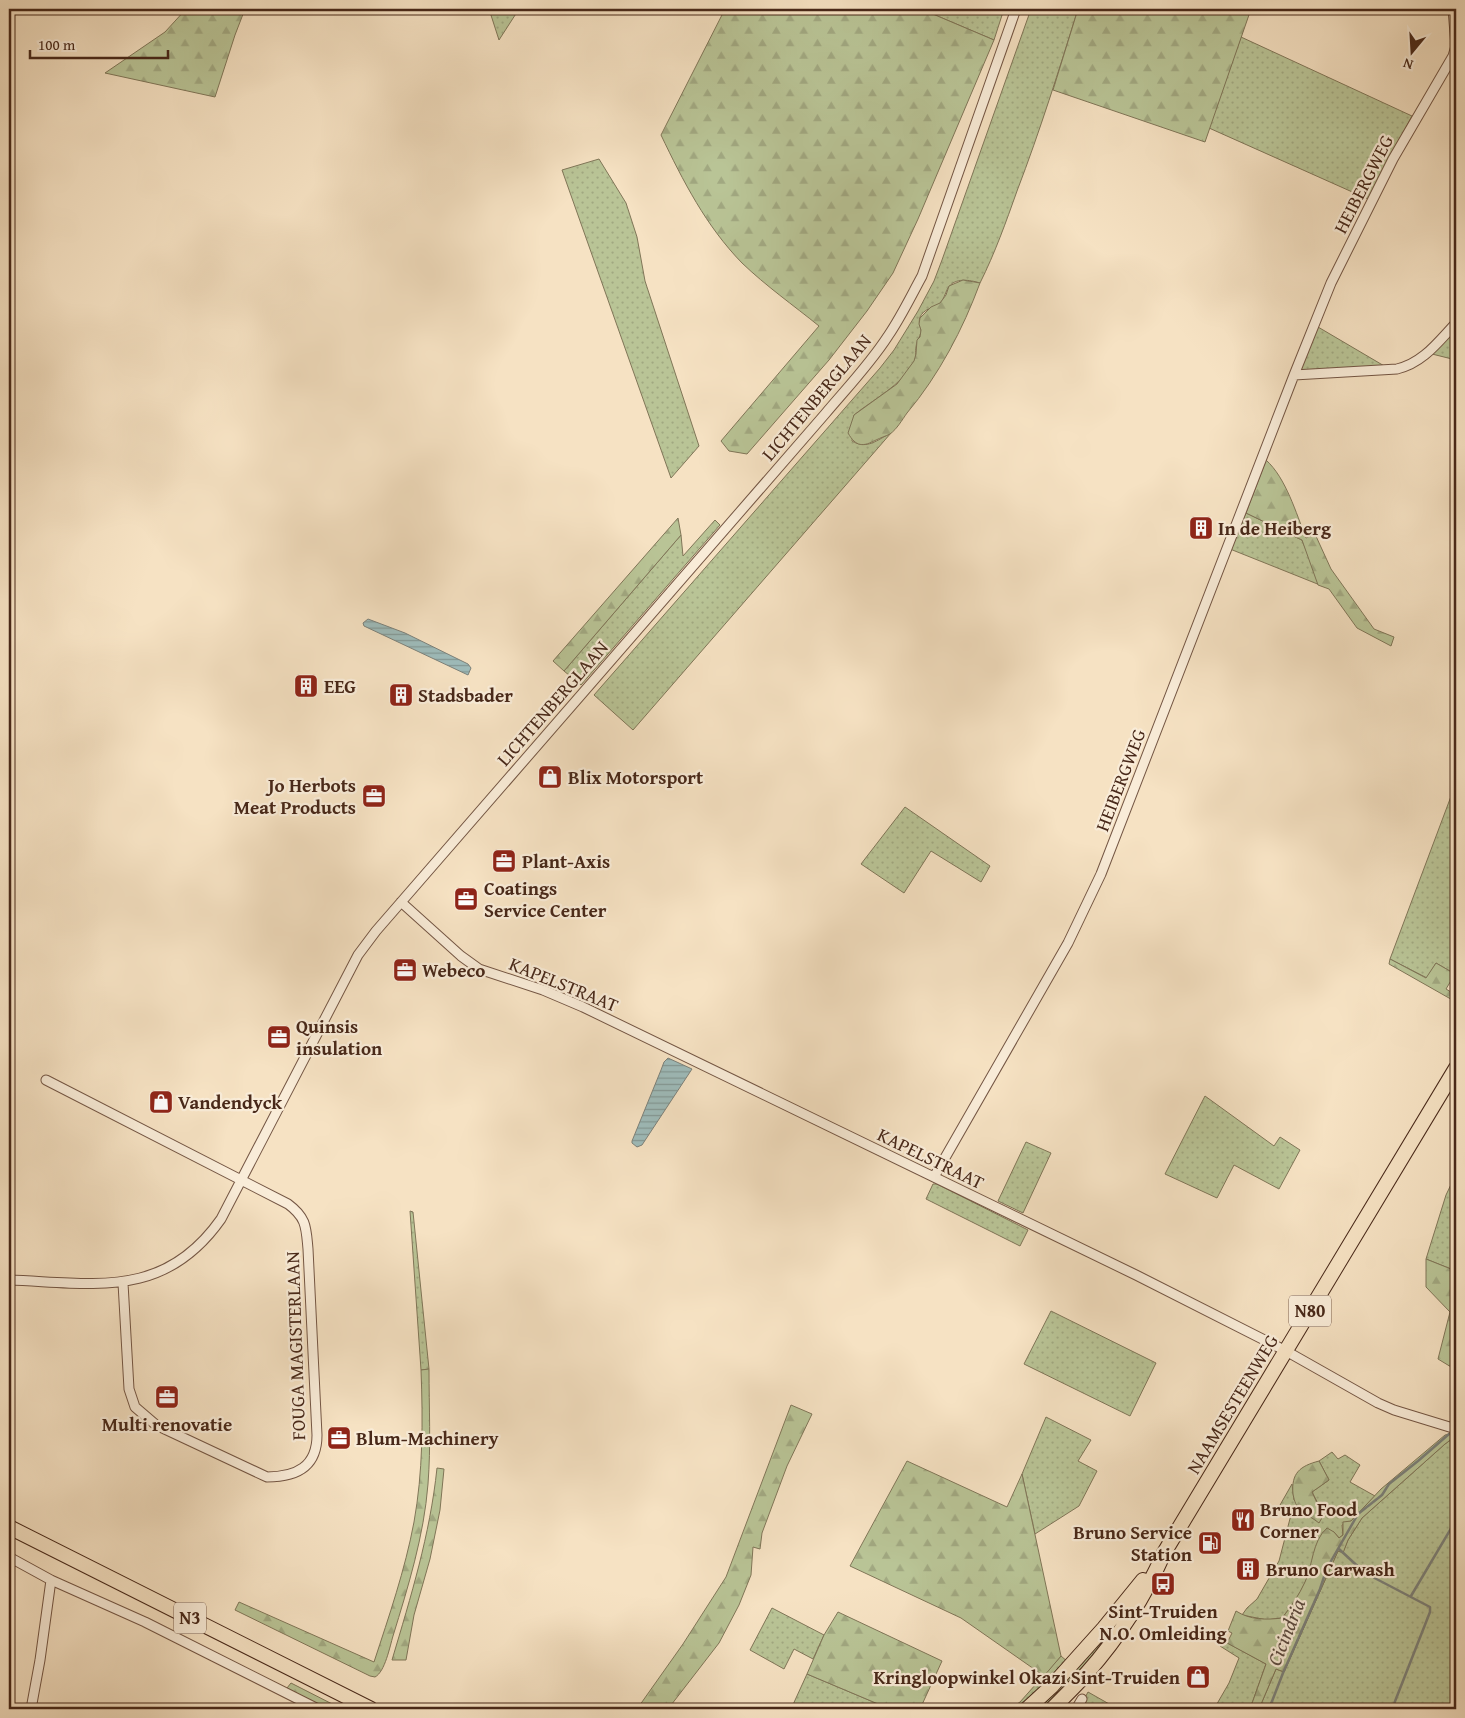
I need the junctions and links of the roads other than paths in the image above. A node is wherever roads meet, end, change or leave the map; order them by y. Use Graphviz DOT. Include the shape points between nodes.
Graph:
graph roads {
  1 [pos="1016,9"];
  2 [pos="1453,9"];
  3 [pos="1456,323"];
  4 [pos="1294,375"];
  5 [pos="401,902"];
  6 [pos="1456,1068"];
  7 [pos="46,1080"];
  8 [pos="934,1177"];
  9 [pos="242,1180"];
  10 [pos="9,1280"];
  11 [pos="123,1283"];
  12 [pos="1286,1351"];
  13 [pos="1456,1429"];
  14 [pos="9,1527"];
  15 [pos="1164,1553"];
  16 [pos="9,1557"];
  17 [pos="51,1580"];
  18 [pos="1082,1699"];
  19 [pos="1036,1704"];
  20 [pos="31,1709"];
  21 [pos="318,1709"];
  22 [pos="371,1709"];
  23 [pos="1027,1709"];
  24 [pos="1052,1709"];
  25 [pos="1076,1709"];
  1 -- 5 [label="street, LICHTENBERGLAAN" via="922,276 888,337 825,414"];
  2 -- 4 [label="street, HEIBERGWEG" via="1456,38 1453,56 1363,217 1331,283"];
  3 -- 4 [label="street" via="1410,366"];
  4 -- 8 [label="street, HEIBERGWEG" via="1101,874 1068,943"];
  5 -- 8 [label="street, KAPELSTRAAT" via="479,969 583,1006"];
  5 -- 9 [label="street, LICHTENBERGLAAN" via="358,955"];
  6 -- 12 [label="main road, NAAMSESTEENWEG / N80"];
  7 -- 9 [label="street, FOUGA MAGISTERLAAN"];
  8 -- 12 [label="street, KAPELSTRAAT"];
  9 -- 11 [label="street, LICHTENBERGLAAN" via="211,1235 198,1247 168,1268"];
  9 -- 11 [label="street, FOUGA MAGISTERLAAN" via="288,1204 304,1218 306,1224 318,1435 315,1452 302,1469 282,1477 267,1477 156,1425 138,1411 132,1403 129,1389"];
  10 -- 11 [label="street, LICHTENBERGLAAN"];
  12 -- 13 [label="street, KAPELSTRAAT" via="1394,1410"];
  12 -- 15 [label="main road, NAAMSESTEENWEG / N80"];
  14 -- 22 [label="main road, N3"];
  15 -- 19 [label="main road, NAAMSESTEENWEG / N80" via="1104,1628"];
  15 -- 24 [label="main road, NAAMSESTEENWEG / N80" via="1155,1575 1113,1640"];
  16 -- 17 [label="street"];
  17 -- 20 [label="street"];
  17 -- 21 [label="street" via="153,1626"];
  18 -- 25 [label="street"];
  19 -- 23 [label="main road, NAAMSESTEENWEG / N80"];
}
